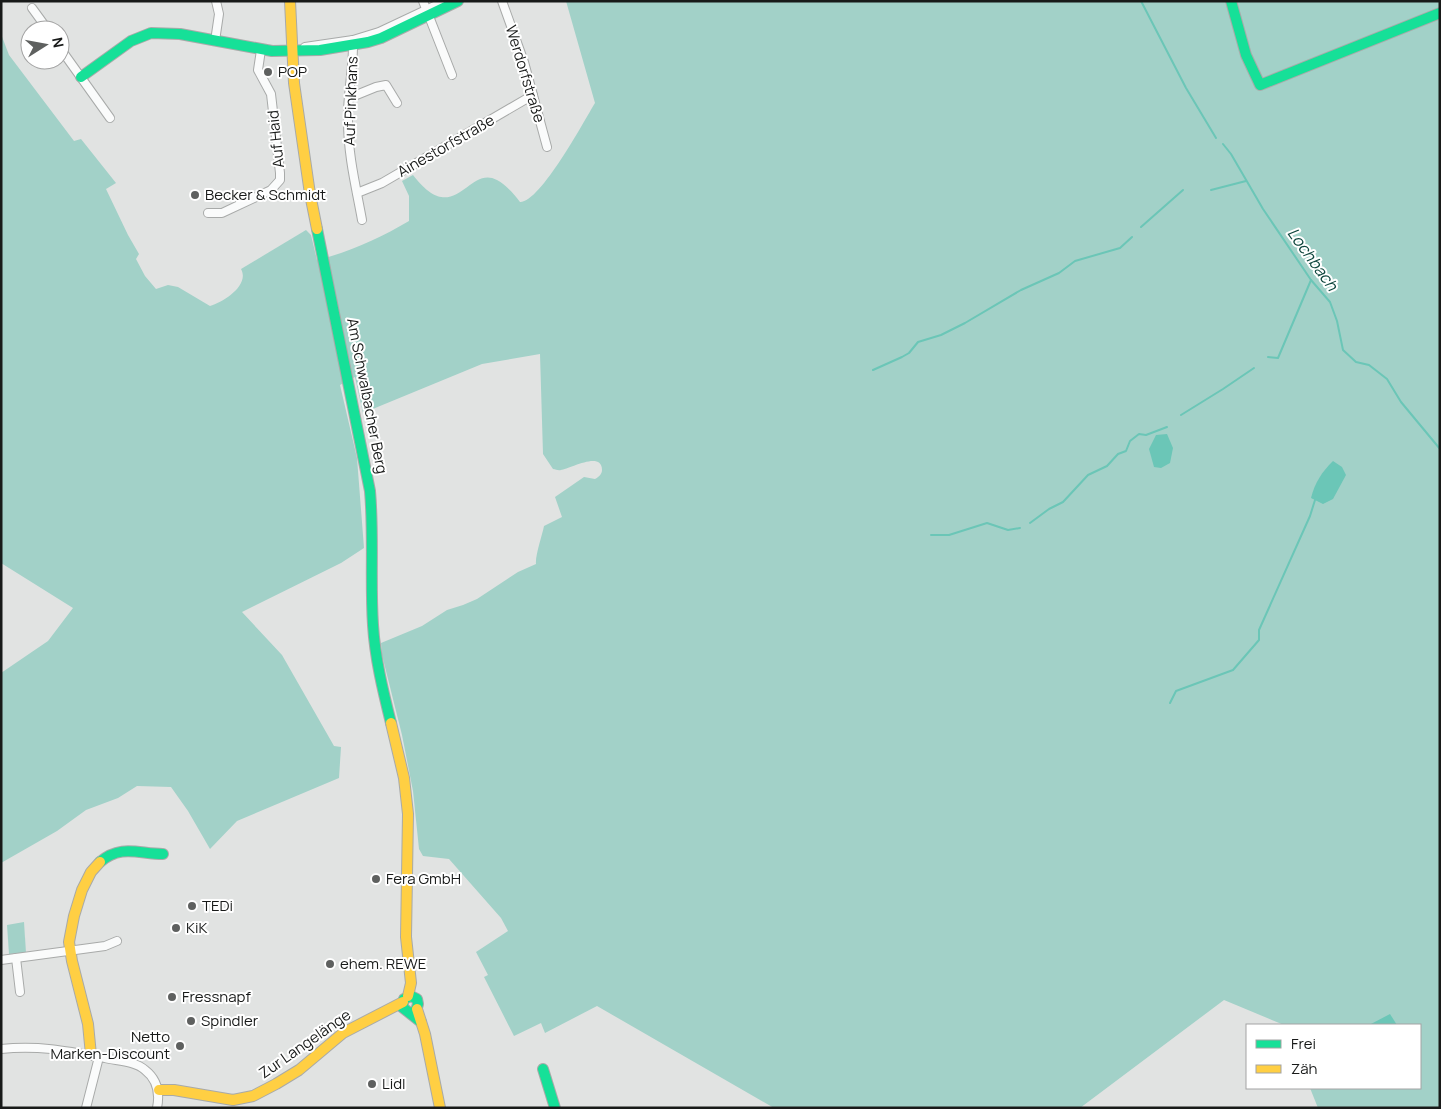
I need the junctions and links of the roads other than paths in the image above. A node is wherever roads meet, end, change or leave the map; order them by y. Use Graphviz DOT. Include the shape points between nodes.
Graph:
graph roads {
  1 [pos="216,1"];
  2 [pos="290,1"];
  3 [pos="422,1"];
  4 [pos="445,1"];
  5 [pos="458,1"];
  6 [pos="502,1"];
  7 [pos="1231,1"];
  8 [pos="32,8"];
  9 [pos="427,13"];
  10 [pos="1440,14"];
  11 [pos="41,20"];
  12 [pos="215,40"];
  13 [pos="353,42"];
  14 [pos="261,50"];
  15 [pos="293,51"];
  16 [pos="70,62"];
  17 [pos="452,75"];
  18 [pos="81,77"];
  19 [pos="533,95"];
  20 [pos="348,98"];
  21 [pos="397,103"];
  22 [pos="110,118"];
  23 [pos="547,147"];
  24 [pos="357,193"];
  25 [pos="208,213"];
  26 [pos="362,220"];
  27 [pos="162,854"];
  28 [pos="117,941"];
  29 [pos="70,951"];
  30 [pos="16,958"];
  31 [pos="1,960"];
  32 [pos="20,992"];
  33 [pos="410,1005"];
  34 [pos="1,1049"];
  35 [pos="95,1056"];
  36 [pos="543,1069"];
  37 [pos="159,1090"];
  38 [pos="232,1104"];
  39 [pos="86,1108"];
  40 [pos="157,1108"];
  41 [pos="440,1108"];
  42 [pos="556,1108"];
  1 -- 12 [label="street" via="219,14"];
  2 -- 15 [label="street, Am Schwalbacher Berg"];
  3 -- 9 [label="street"];
  4 -- 9 [label="street"];
  5 -- 9 [label="street"];
  6 -- 19 [label="street, Werdorfstraße"];
  7 -- 10 [label="street" via="1246,55 1260,85"];
  8 -- 11 [label="street"];
  9 -- 13 [label="street" via="381,38"];
  9 -- 17 [label="street"];
  12 -- 14 [label="street"];
  12 -- 18 [label="street" via="151,33 131,41"];
  13 -- 15 [label="street" via="320,50"];
  13 -- 20 [label="street, Auf Pinkhans"];
  14 -- 15 [label="street"];
  14 -- 25 [label="street, Auf Haid" via="258,70 271,94 280,180 272,190 222,213"];
  15 -- 33 [label="street, Am Schwalbacher Berg" via="310,194 370,491 375,646 407,797 406,947"];
  16 -- 18 [label="street"];
  18 -- 22 [label="street"];
  19 -- 23 [label="street, Werdorfstraße"];
  19 -- 24 [label="street, Ainestorfstraße" via="382,183"];
  20 -- 21 [label="street" via="386,85"];
  20 -- 24 [label="street, Auf Pinkhans" via="348,140"];
  24 -- 26 [label="street, Auf Pinkhans"];
  27 -- 29 [label="street" via="119,852 96,864 79,897 70,935"];
  28 -- 29 [label="street"];
  29 -- 30 [label="street"];
  29 -- 35 [label="street"];
  30 -- 31 [label="street"];
  30 -- 32 [label="street"];
  33 -- 38 [label="street, Zur Langelänge" via="378,1014 334,1039 310,1062 263,1092"];
  33 -- 41 [label="street" via="422,1022"];
  34 -- 35 [label="street" via="45,1048"];
  35 -- 37 [label="street" via="142,1068"];
  35 -- 39 [label="street"];
  36 -- 42 [label="street"];
  37 -- 38 [label="street, Zur Langelänge" via="174,1090"];
  37 -- 40 [label="street"];
}
